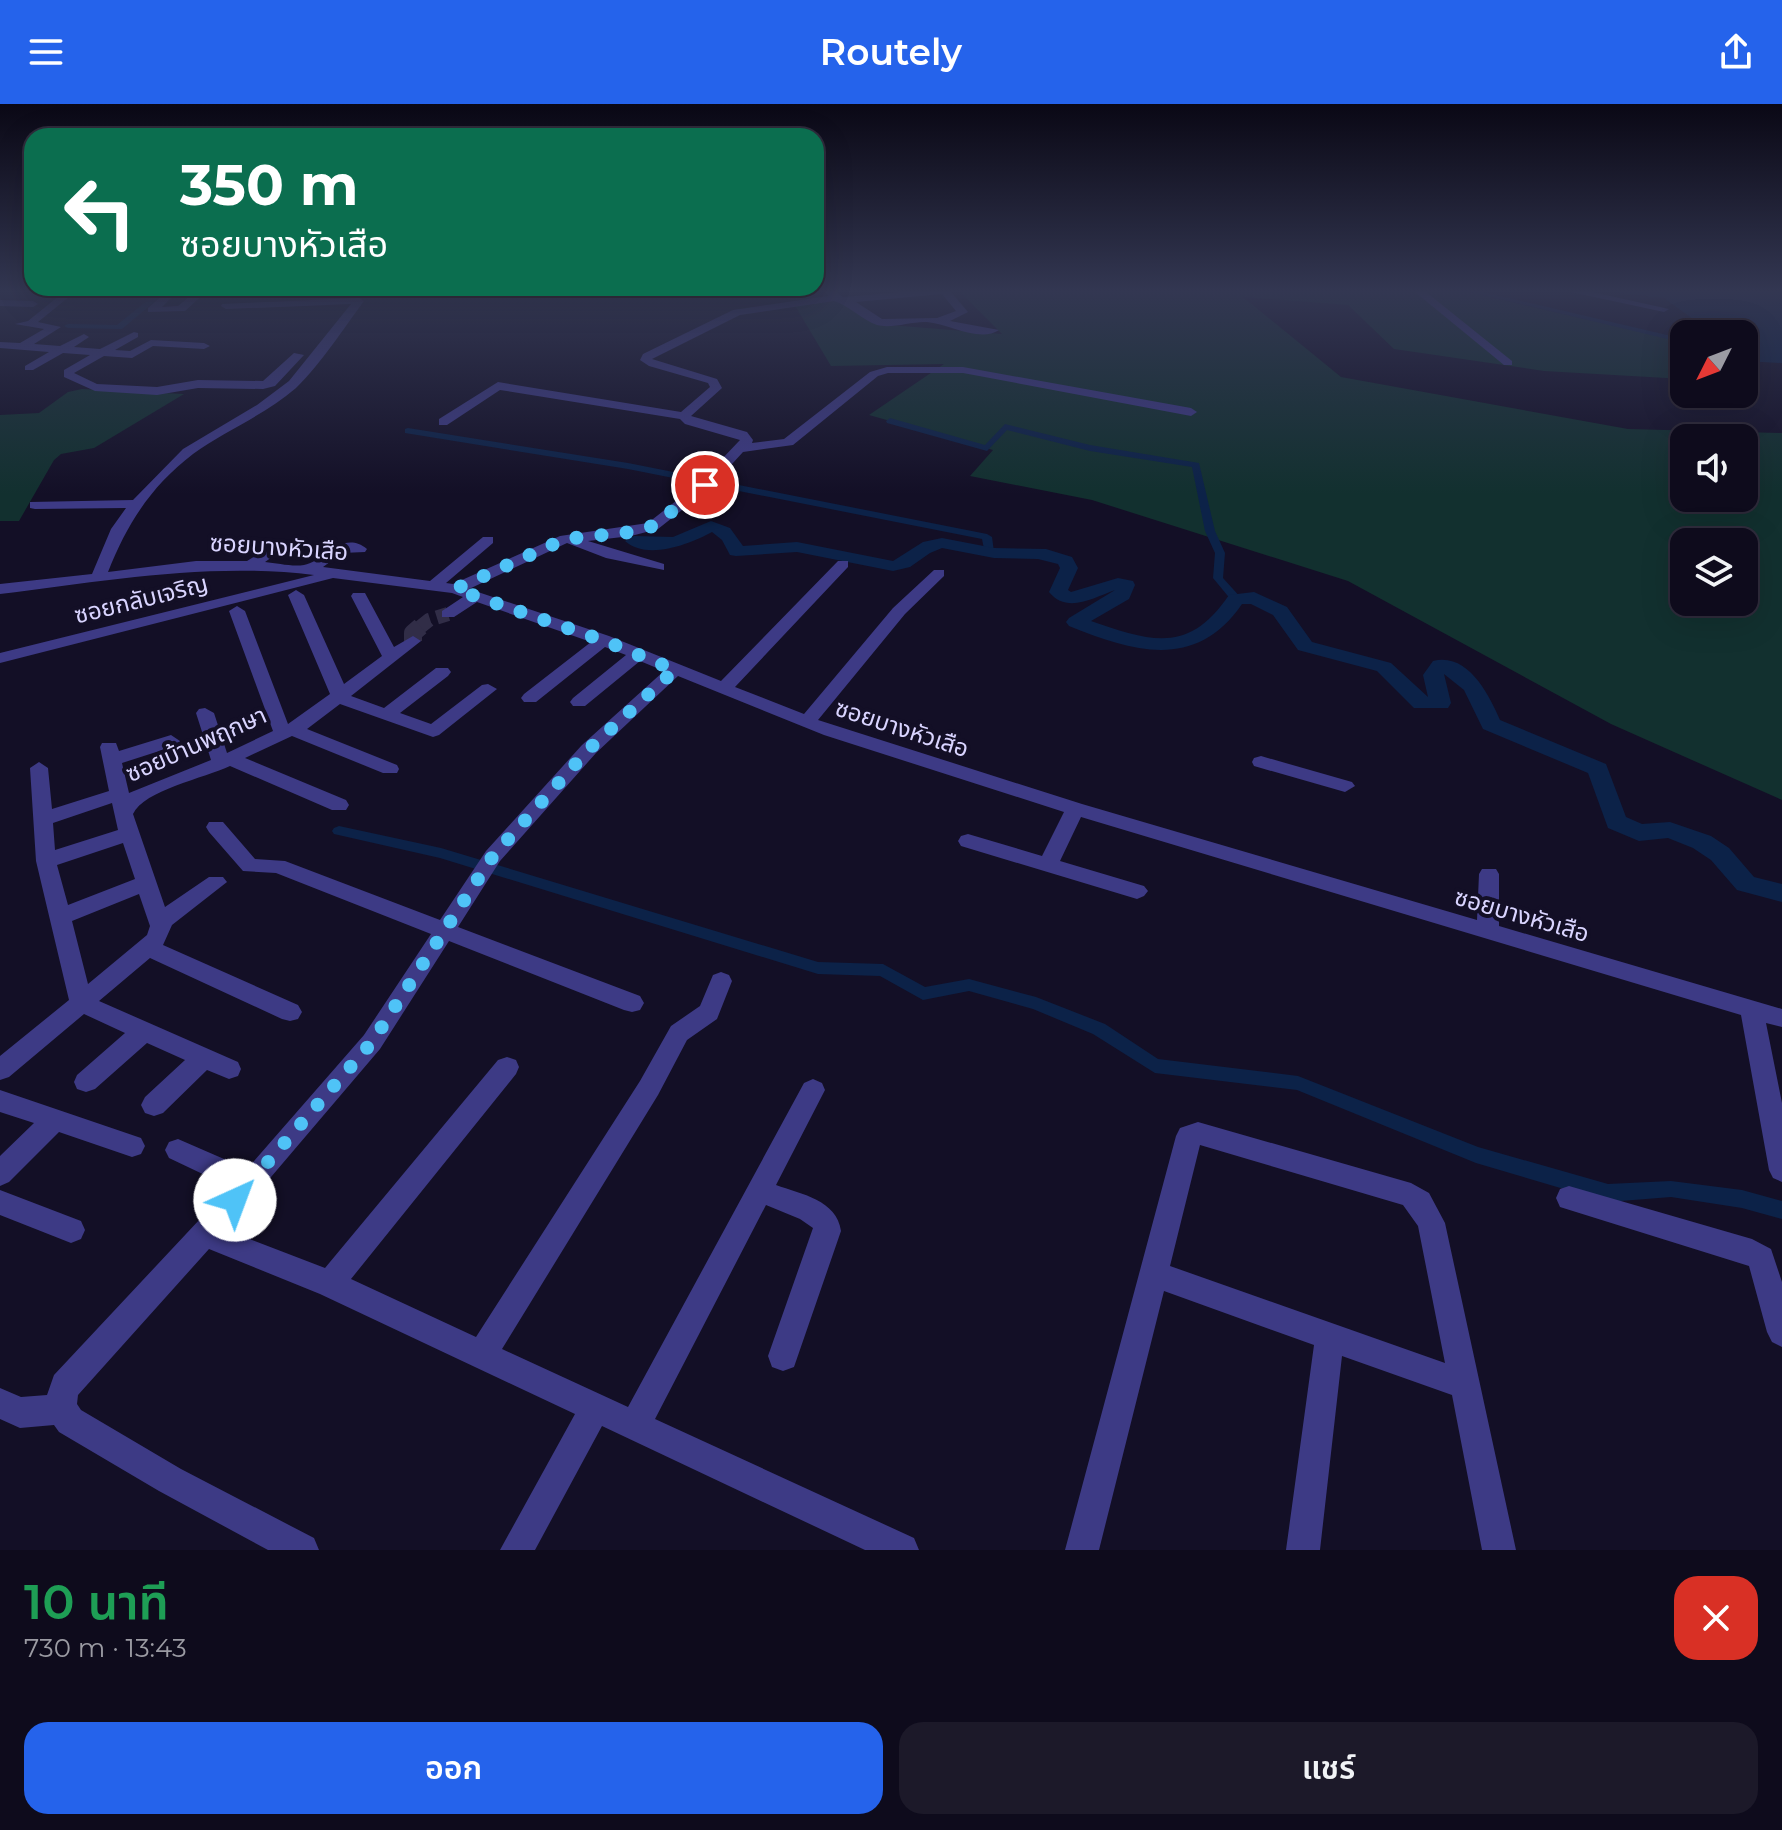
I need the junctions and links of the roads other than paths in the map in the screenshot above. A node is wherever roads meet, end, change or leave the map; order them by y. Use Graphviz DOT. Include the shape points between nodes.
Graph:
graph roads {
  1 [pos="44,359"];
  2 [pos="90,359"];
  3 [pos="294,359"];
  4 [pos="312,359"];
  5 [pos="646,359"];
  6 [pos="1504,359"];
  7 [pos="1508,363"];
  8 [pos="29,368"];
  9 [pos="1191,412"];
  10 [pos="684,416"];
  11 [pos="443,422"];
  12 [pos="741,448"];
  13 [pos="136,504"];
  14 [pos="35,505"];
  15 [pos="569,539"];
  16 [pos="488,540"];
  17 [pos="281,544"];
  18 [pos="360,549"];
  19 [pos="843,564"];
  20 [pos="250,566"];
  21 [pos="659,567"];
  22 [pos="309,570"];
  23 [pos="939,573"];
  24 [pos="340,574"];
  25 [pos="99,576"];
  26 [pos="433,586"];
  27 [pos="0,589"];
  28 [pos="455,589"];
  29 [pos="296,595"];
  30 [pos="359,596"];
  31 [pos="476,596"];
  32 [pos="237,611"];
  33 [pos="448,614"];
  34 [pos="603,640"];
  35 [pos="413,641"];
  36 [pos="637,655"];
  37 [pos="0,658"];
  38 [pos="392,658"];
  39 [pos="675,670"];
  40 [pos="442,672"];
  41 [pos="488,689"];
  42 [pos="723,689"];
  43 [pos="339,697"];
  44 [pos="530,698"];
  45 [pos="579,702"];
  46 [pos="205,713"];
  47 [pos="386,715"];
  48 [pos="807,722"];
  49 [pos="287,732"];
  50 [pos="171,741"];
  51 [pos="225,761"];
  52 [pos="1261,762"];
  53 [pos="39,768"];
  54 [pos="390,769"];
  55 [pos="1345,786"];
  56 [pos="339,805"];
  57 [pos="1075,809"];
  58 [pos="124,814"];
  59 [pos="41,820"];
  60 [pos="216,827"];
  61 [pos="968,841"];
  62 [pos="46,861"];
  63 [pos="1048,865"];
  64 [pos="1489,874"];
  65 [pos="216,882"];
  66 [pos="146,883"];
  67 [pos="1137,891"];
  68 [pos="60,917"];
  69 [pos="159,923"];
  70 [pos="1488,930"];
  71 [pos="445,933"];
  72 [pos="148,948"];
  73 [pos="721,981"];
  74 [pos="81,1003"];
  75 [pos="632,1003"];
  76 [pos="1752,1009"];
  77 [pos="290,1012"];
  78 [pos="1782,1018"];
  79 [pos="144,1031"];
  80 [pos="204,1058"];
  81 [pos="507,1067"];
  82 [pos="229,1069"];
  83 [pos="0,1070"];
  84 [pos="86,1082"];
  85 [pos="813,1090"];
  86 [pos="0,1101"];
  87 [pos="154,1105"];
  88 [pos="55,1119"];
  89 [pos="132,1146"];
  90 [pos="178,1150"];
  91 [pos="1782,1170"];
  92 [pos="0,1174"];
  93 [pos="250,1183"];
  94 [pos="758,1190"];
  95 [pos="1569,1198"];
  96 [pos="0,1202"];
  97 [pos="71,1230"];
  98 [pos="204,1234"];
  99 [pos="1154,1274"];
  100 [pos="330,1284"];
  101 [pos="1782,1332"];
  102 [pos="1330,1336"];
  103 [pos="482,1354"];
  104 [pos="783,1356"];
  105 [pos="1466,1385"];
  106 [pos="0,1403"];
  107 [pos="595,1408"];
  108 [pos="61,1409"];
  109 [pos="634,1427"];
  110 [pos="302,1550"];
  111 [pos="517,1550"];
  112 [pos="902,1550"];
  113 [pos="1082,1550"];
  114 [pos="1303,1550"];
  115 [pos="1499,1550"];
  1 -- 8 [label="street"];
  2 -- 3 [label="street" via="68,375 95,387 143,390 263,385"];
  4 -- 13 [label="street" via="293,384 261,408 188,452"];
  5 -- 10 [label="street" via="717,384"];
  6 -- 7 [label="street"];
  9 -- 12 [label="street" via="963,370 887,370 874,374 788,442"];
  10 -- 11 [label="street" via="497,386"];
  10 -- 12 [label="street" via="742,435 747,440"];
  12 -- 15 [label="street" via="653,526"];
  13 -- 14 [label="street"];
  13 -- 25 [label="street" via="118,529"];
  15 -- 21 [label="street"];
  15 -- 28 [label="street"];
  16 -- 26 [label="street"];
  17 -- 20 [label="street"];
  18 -- 22 [label="street" via="339,549"];
  19 -- 42 [label="street"];
  20 -- 22 [label="street, ซอยบางหัวเสือ"];
  20 -- 25 [label="street, ซอยบางหัวเสือ"];
  22 -- 24 [label="street, ซอยบางหัวเสือ"];
  23 -- 48 [label="street" via="899,611"];
  24 -- 26 [label="street, ซอยบางหัวเสือ"];
  24 -- 37 [label="street, ซอยกลับเจริญ"];
  25 -- 27 [label="street, ซอยบางหัวเสือ"];
  26 -- 28 [label="street, ซอยบางหัวเสือ"];
  28 -- 31 [label="street, ซอยบางหัวเสือ"];
  29 -- 43 [label="street"];
  30 -- 38 [label="street"];
  31 -- 33 [label="street"];
  31 -- 34 [label="street, ซอยบางหัวเสือ"];
  32 -- 49 [label="street"];
  34 -- 36 [label="street, ซอยบางหัวเสือ"];
  34 -- 44 [label="street"];
  35 -- 38 [label="street, ซอยบ้านพฤกษา"];
  36 -- 39 [label="street, ซอยบางหัวเสือ"];
  36 -- 45 [label="street"];
  38 -- 43 [label="street, ซอยบ้านพฤกษา"];
  39 -- 42 [label="street, ซอยบางหัวเสือ"];
  39 -- 71 [label="street" via="589,749 487,865"];
  40 -- 47 [label="street"];
  41 -- 47 [label="street" via="438,730 427,731"];
  42 -- 48 [label="street, ซอยบางหัวเสือ"];
  43 -- 47 [label="street"];
  43 -- 49 [label="street, ซอยบ้านพฤกษา"];
  46 -- 51 [label="street"];
  48 -- 57 [label="street, ซอยบางหัวเสือ"];
  49 -- 51 [label="street, ซอยบ้านพฤกษา"];
  49 -- 54 [label="street"];
  50 -- 58 [label="street" via="110,754"];
  51 -- 56 [label="street"];
  51 -- 58 [label="street, ซอยบ้านพฤกษา" via="141,793"];
  52 -- 55 [label="street"];
  53 -- 59 [label="street"];
  57 -- 63 [label="street"];
  57 -- 70 [label="street, ซอยบางหัวเสือ"];
  58 -- 59 [label="street"];
  58 -- 62 [label="street"];
  58 -- 66 [label="street"];
  59 -- 62 [label="street"];
  60 -- 71 [label="street" via="250,866 278,866"];
  61 -- 63 [label="street"];
  62 -- 68 [label="street"];
  63 -- 67 [label="street"];
  64 -- 70 [label="street"];
  65 -- 69 [label="street"];
  66 -- 68 [label="street"];
  66 -- 69 [label="street"];
  68 -- 74 [label="street"];
  69 -- 72 [label="street" via="159,935"];
  70 -- 76 [label="street, ซอยบางหัวเสือ"];
  71 -- 75 [label="street"];
  71 -- 93 [label="street" via="372,1042"];
  72 -- 74 [label="street"];
  72 -- 77 [label="street"];
  73 -- 103 [label="street" via="709,1012 679,1033"];
  74 -- 79 [label="street"];
  74 -- 83 [label="street"];
  76 -- 78 [label="street, ซอยบางหัวเสือ"];
  76 -- 91 [label="street"];
  79 -- 80 [label="street"];
  79 -- 84 [label="street"];
  80 -- 82 [label="street"];
  80 -- 87 [label="street"];
  81 -- 100 [label="street"];
  85 -- 94 [label="street"];
  86 -- 88 [label="street"];
  88 -- 89 [label="street"];
  88 -- 92 [label="street"];
  90 -- 93 [label="street"];
  93 -- 98 [label="street"];
  94 -- 104 [label="street" via="810,1210 826,1222"];
  94 -- 109 [label="street"];
  95 -- 101 [label="street" via="1752,1252 1761,1258"];
  96 -- 97 [label="street"];
  98 -- 100 [label="street"];
  98 -- 108 [label="street" via="65,1386"];
  99 -- 102 [label="street"];
  99 -- 105 [label="street" via="1189,1136 1198,1133 1399,1191 1419,1202 1431,1223"];
  99 -- 113 [label="street"];
  100 -- 103 [label="street"];
  102 -- 105 [label="street"];
  102 -- 114 [label="street"];
  103 -- 107 [label="street"];
  105 -- 115 [label="street"];
  106 -- 108 [label="street" via="20,1413"];
  107 -- 109 [label="street"];
  107 -- 111 [label="street"];
  108 -- 110 [label="street" via="70,1421 132,1458"];
  109 -- 112 [label="street"];
}
